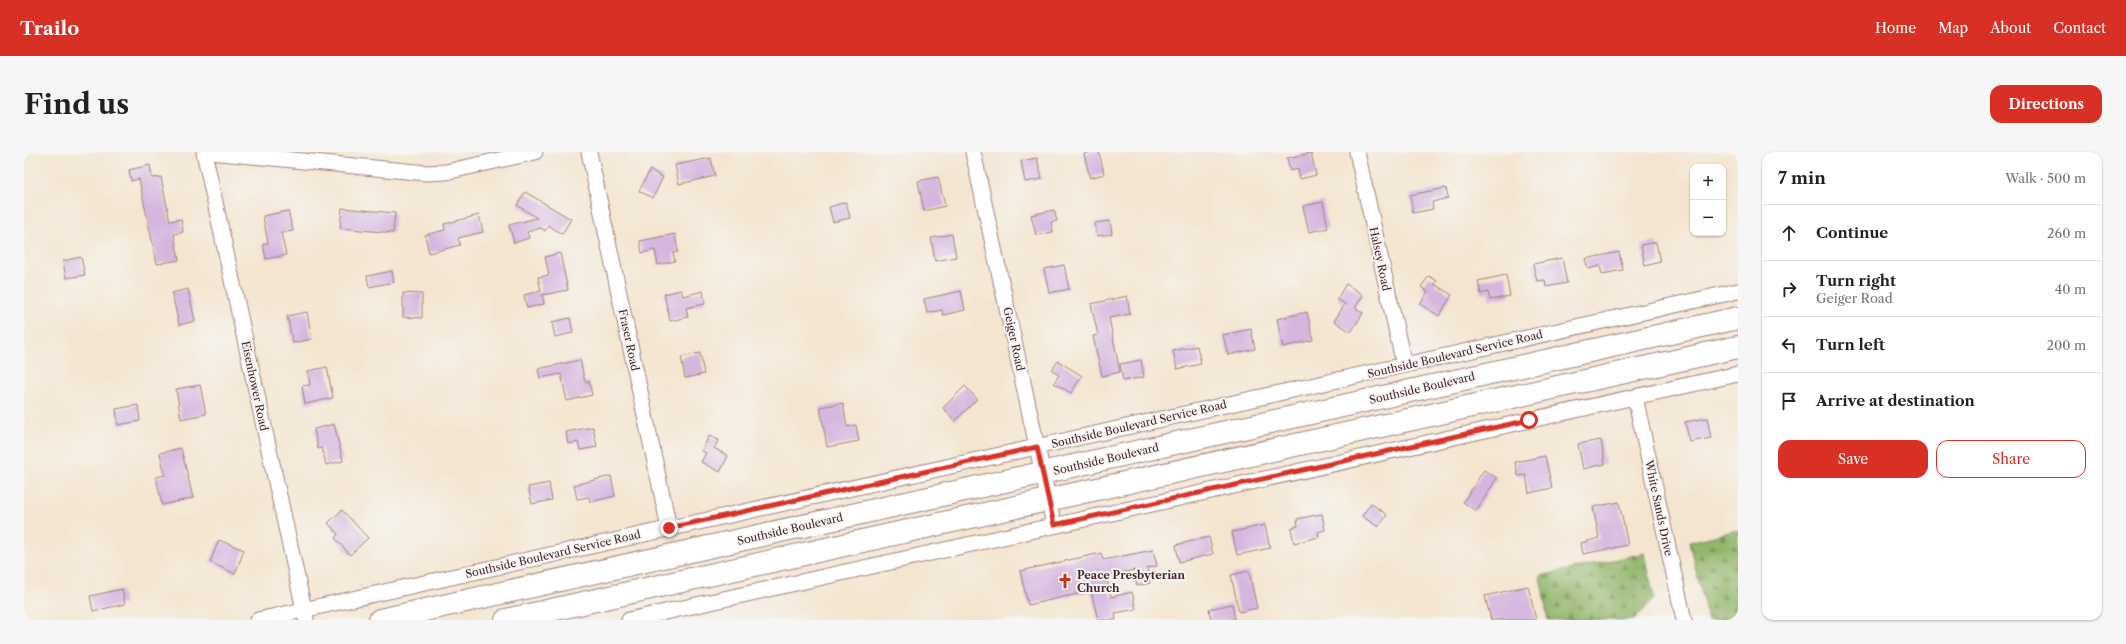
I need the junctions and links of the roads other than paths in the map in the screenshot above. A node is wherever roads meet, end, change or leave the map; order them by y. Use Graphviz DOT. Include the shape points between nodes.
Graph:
graph roads {
  1 [pos="204,152"];
  2 [pos="210,152"];
  3 [pos="535,152"];
  4 [pos="589,152"];
  5 [pos="973,152"];
  6 [pos="1357,152"];
  7 [pos="1738,291"];
  8 [pos="1738,318"];
  9 [pos="1738,347"];
  10 [pos="1404,365"];
  11 [pos="1738,374"];
  12 [pos="1635,397"];
  13 [pos="1037,447"];
  14 [pos="1043,473"];
  15 [pos="1048,499"];
  16 [pos="1054,525"];
  17 [pos="669,528"];
  18 [pos="305,615"];
  19 [pos="258,620"];
  20 [pos="380,620"];
  21 [pos="506,620"];
  22 [pos="629,620"];
  23 [pos="1684,620"];
  1 -- 18 [label="street, Eisenhower Road"];
  2 -- 3 [label="street" via="426,173 446,172"];
  4 -- 17 [label="street, Fraser Road"];
  5 -- 13 [label="street, Geiger Road"];
  6 -- 10 [label="street, Halsey Road"];
  7 -- 10 [label="street, Southside Boulevard Service Road"];
  8 -- 14 [label="highway, Southside Boulevard"];
  9 -- 15 [label="highway"];
  10 -- 13 [label="street, Southside Boulevard Service Road"];
  11 -- 12 [label="street"];
  12 -- 16 [label="street"];
  12 -- 23 [label="street, White Sands Drive"];
  13 -- 14 [label="street, Geiger Road"];
  13 -- 17 [label="street, Southside Boulevard Service Road"];
  14 -- 15 [label="street, Geiger Road"];
  14 -- 20 [label="highway, Southside Boulevard"];
  15 -- 16 [label="street, Geiger Road"];
  15 -- 21 [label="highway"];
  16 -- 22 [label="street"];
  17 -- 18 [label="street, Southside Boulevard Service Road"];
  18 -- 19 [label="street, Southside Boulevard Service Road"];
}
